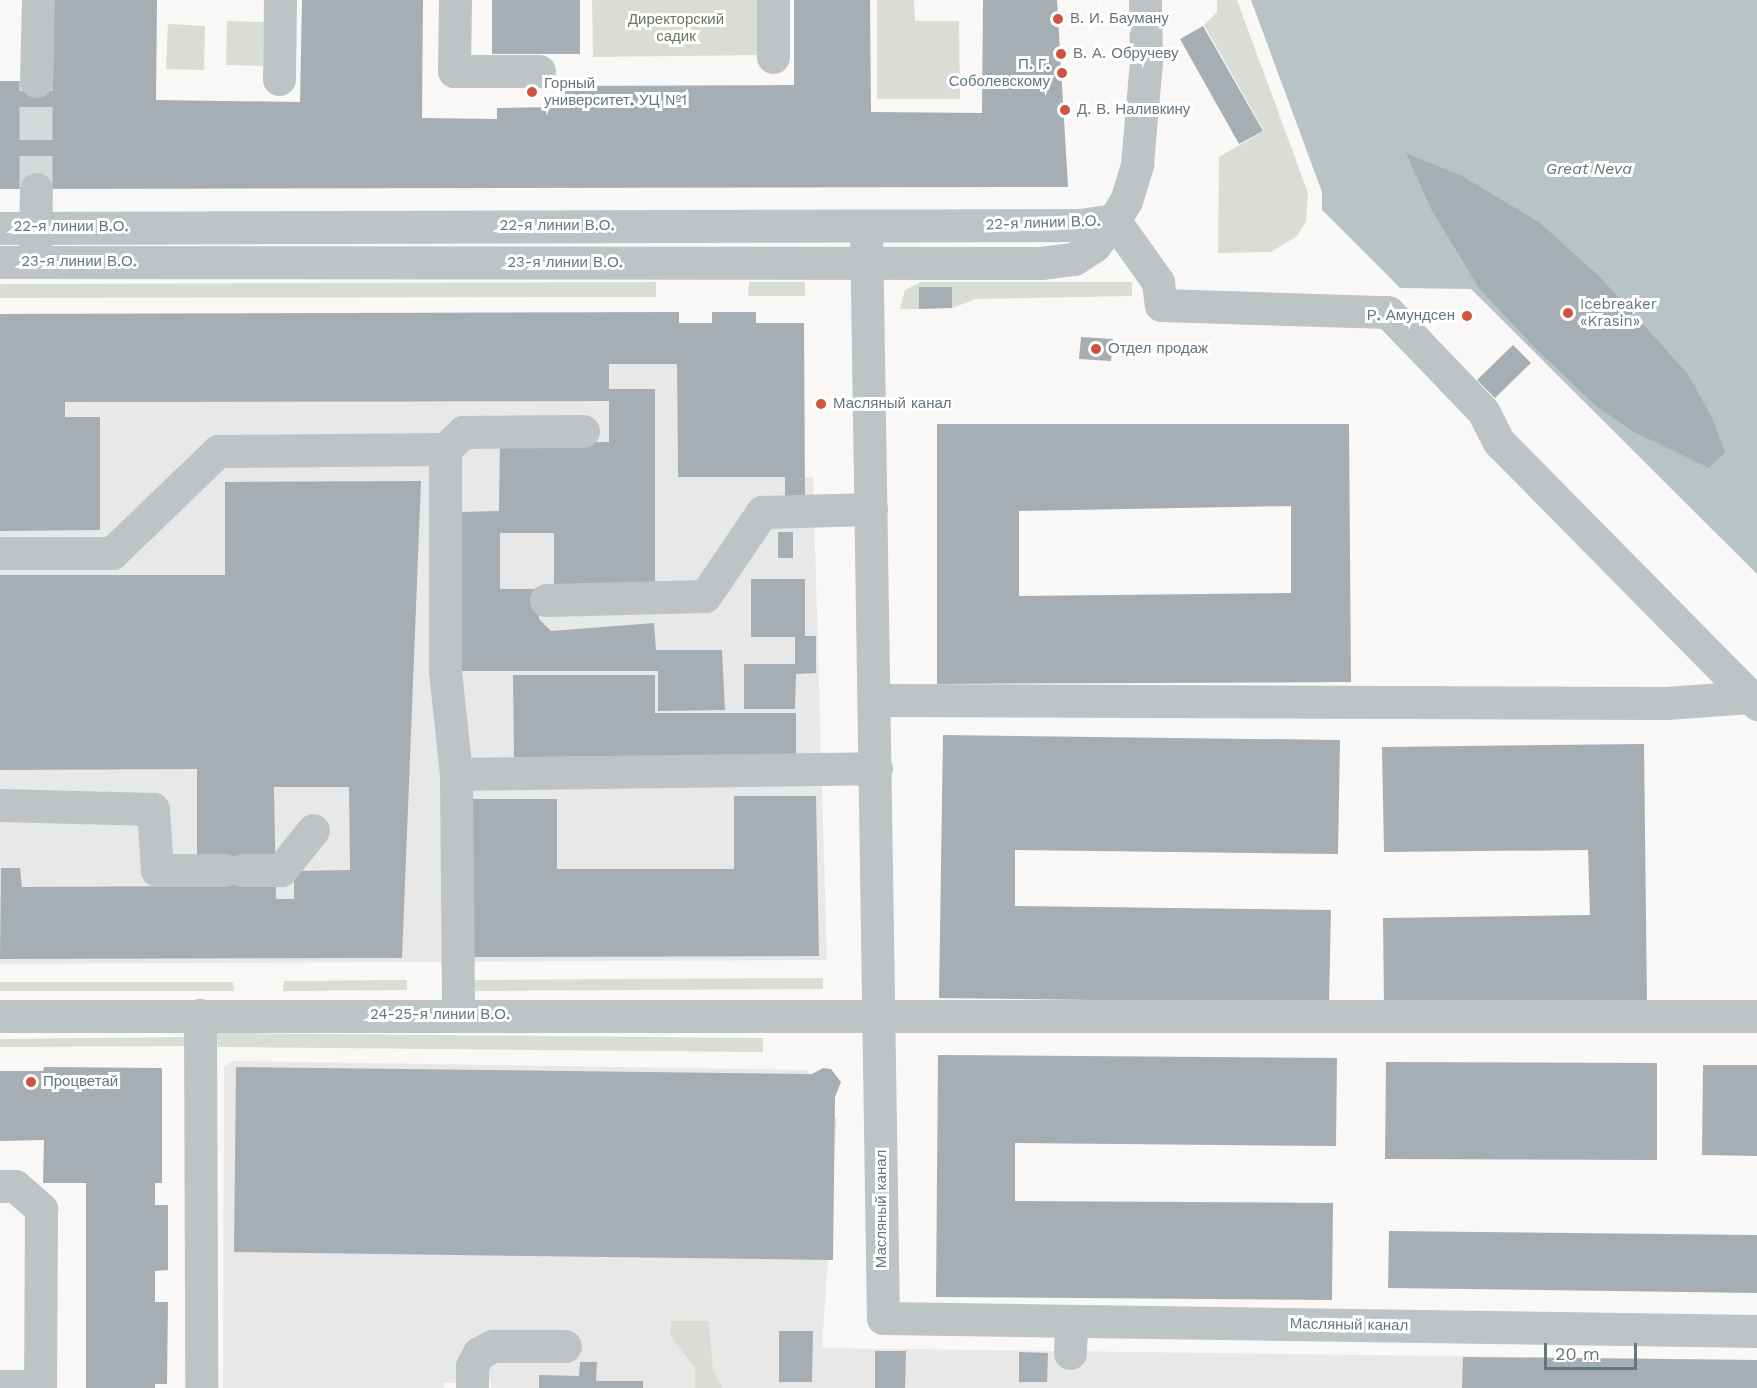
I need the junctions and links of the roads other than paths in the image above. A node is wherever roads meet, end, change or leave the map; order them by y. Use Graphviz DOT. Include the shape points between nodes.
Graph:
graph roads {
  1 [pos="38,0"];
  2 [pos="280,0"];
  3 [pos="455,0"];
  4 [pos="773,0"];
  5 [pos="1145,0"];
  6 [pos="773,57"];
  7 [pos="539,71"];
  8 [pos="279,79"];
  9 [pos="36,81"];
  10 [pos="36,189"];
  11 [pos="1114,220"];
  12 [pos="866,226"];
  13 [pos="0,228"];
  14 [pos="35,228"];
  15 [pos="0,262"];
  16 [pos="35,262"];
  17 [pos="867,263"];
  18 [pos="583,430"];
  19 [pos="445,449"];
  20 [pos="871,509"];
  21 [pos="0,553"];
  22 [pos="546,600"];
  23 [pos="875,700"];
  24 [pos="1753,701"];
  25 [pos="876,768"];
  26 [pos="456,774"];
  27 [pos="0,805"];
  28 [pos="313,830"];
  29 [pos="880,1014"];
  30 [pos="200,1015"];
  31 [pos="458,1015"];
  32 [pos="0,1016"];
  33 [pos="1757,1016"];
  34 [pos="0,1186"];
  35 [pos="1757,1331"];
  36 [pos="565,1346"];
  37 [pos="0,1386"];
  38 [pos="201,1388"];
  39 [pos="472,1388"];
  1 -- 9 [label="street"];
  2 -- 8 [label="street"];
  3 -- 7 [label="street" via="454,71"];
  4 -- 6 [label="street"];
  5 -- 11 [label="street, 23-я линии В.О." via="1146,62 1137,164 1126,201"];
  10 -- 14 [label="street"];
  11 -- 12 [label="street, 22-я линии В.О." via="1079,225"];
  11 -- 17 [label="street, 23-я линии В.О." via="1094,246 1074,259 1041,263"];
  11 -- 24 [label="street" via="1158,282 1161,304 1388,312 1483,411 1499,442"];
  12 -- 14 [label="street, 22-я линии В.О."];
  12 -- 17 [label="street, Масляный канал"];
  13 -- 14 [label="street, 22-я линии В.О."];
  14 -- 16 [label="street"];
  15 -- 16 [label="street, 23-я линии В.О."];
  16 -- 17 [label="street, 23-я линии В.О."];
  17 -- 20 [label="street, Масляный канал"];
  18 -- 19 [label="street" via="463,432"];
  19 -- 21 [label="street" via="218,451 112,554"];
  19 -- 26 [label="street" via="445,671"];
  20 -- 22 [label="street" via="762,512 705,596"];
  20 -- 23 [label="street, Масляный канал"];
  23 -- 24 [label="street"];
  23 -- 25 [label="street, Масляный канал"];
  25 -- 26 [label="street"];
  25 -- 29 [label="street, Масляный канал"];
  26 -- 31 [label="street"];
  27 -- 28 [label="street" via="153,809 157,870 281,870"];
  29 -- 31 [label="street, 24-25-я линии В.О."];
  29 -- 33 [label="street, 24-25-я линии В.О."];
  29 -- 35 [label="street, Масляный канал" via="883,1318 1071,1337"];
  30 -- 31 [label="street, 24-25-я линии В.О."];
  30 -- 32 [label="street, 24-25-я линии В.О."];
  30 -- 38 [label="street"];
  34 -- 37 [label="street" via="15,1186 41,1209 41,1242 40,1386"];
  36 -- 39 [label="street" via="493,1346 479,1353 472,1366"];
}
